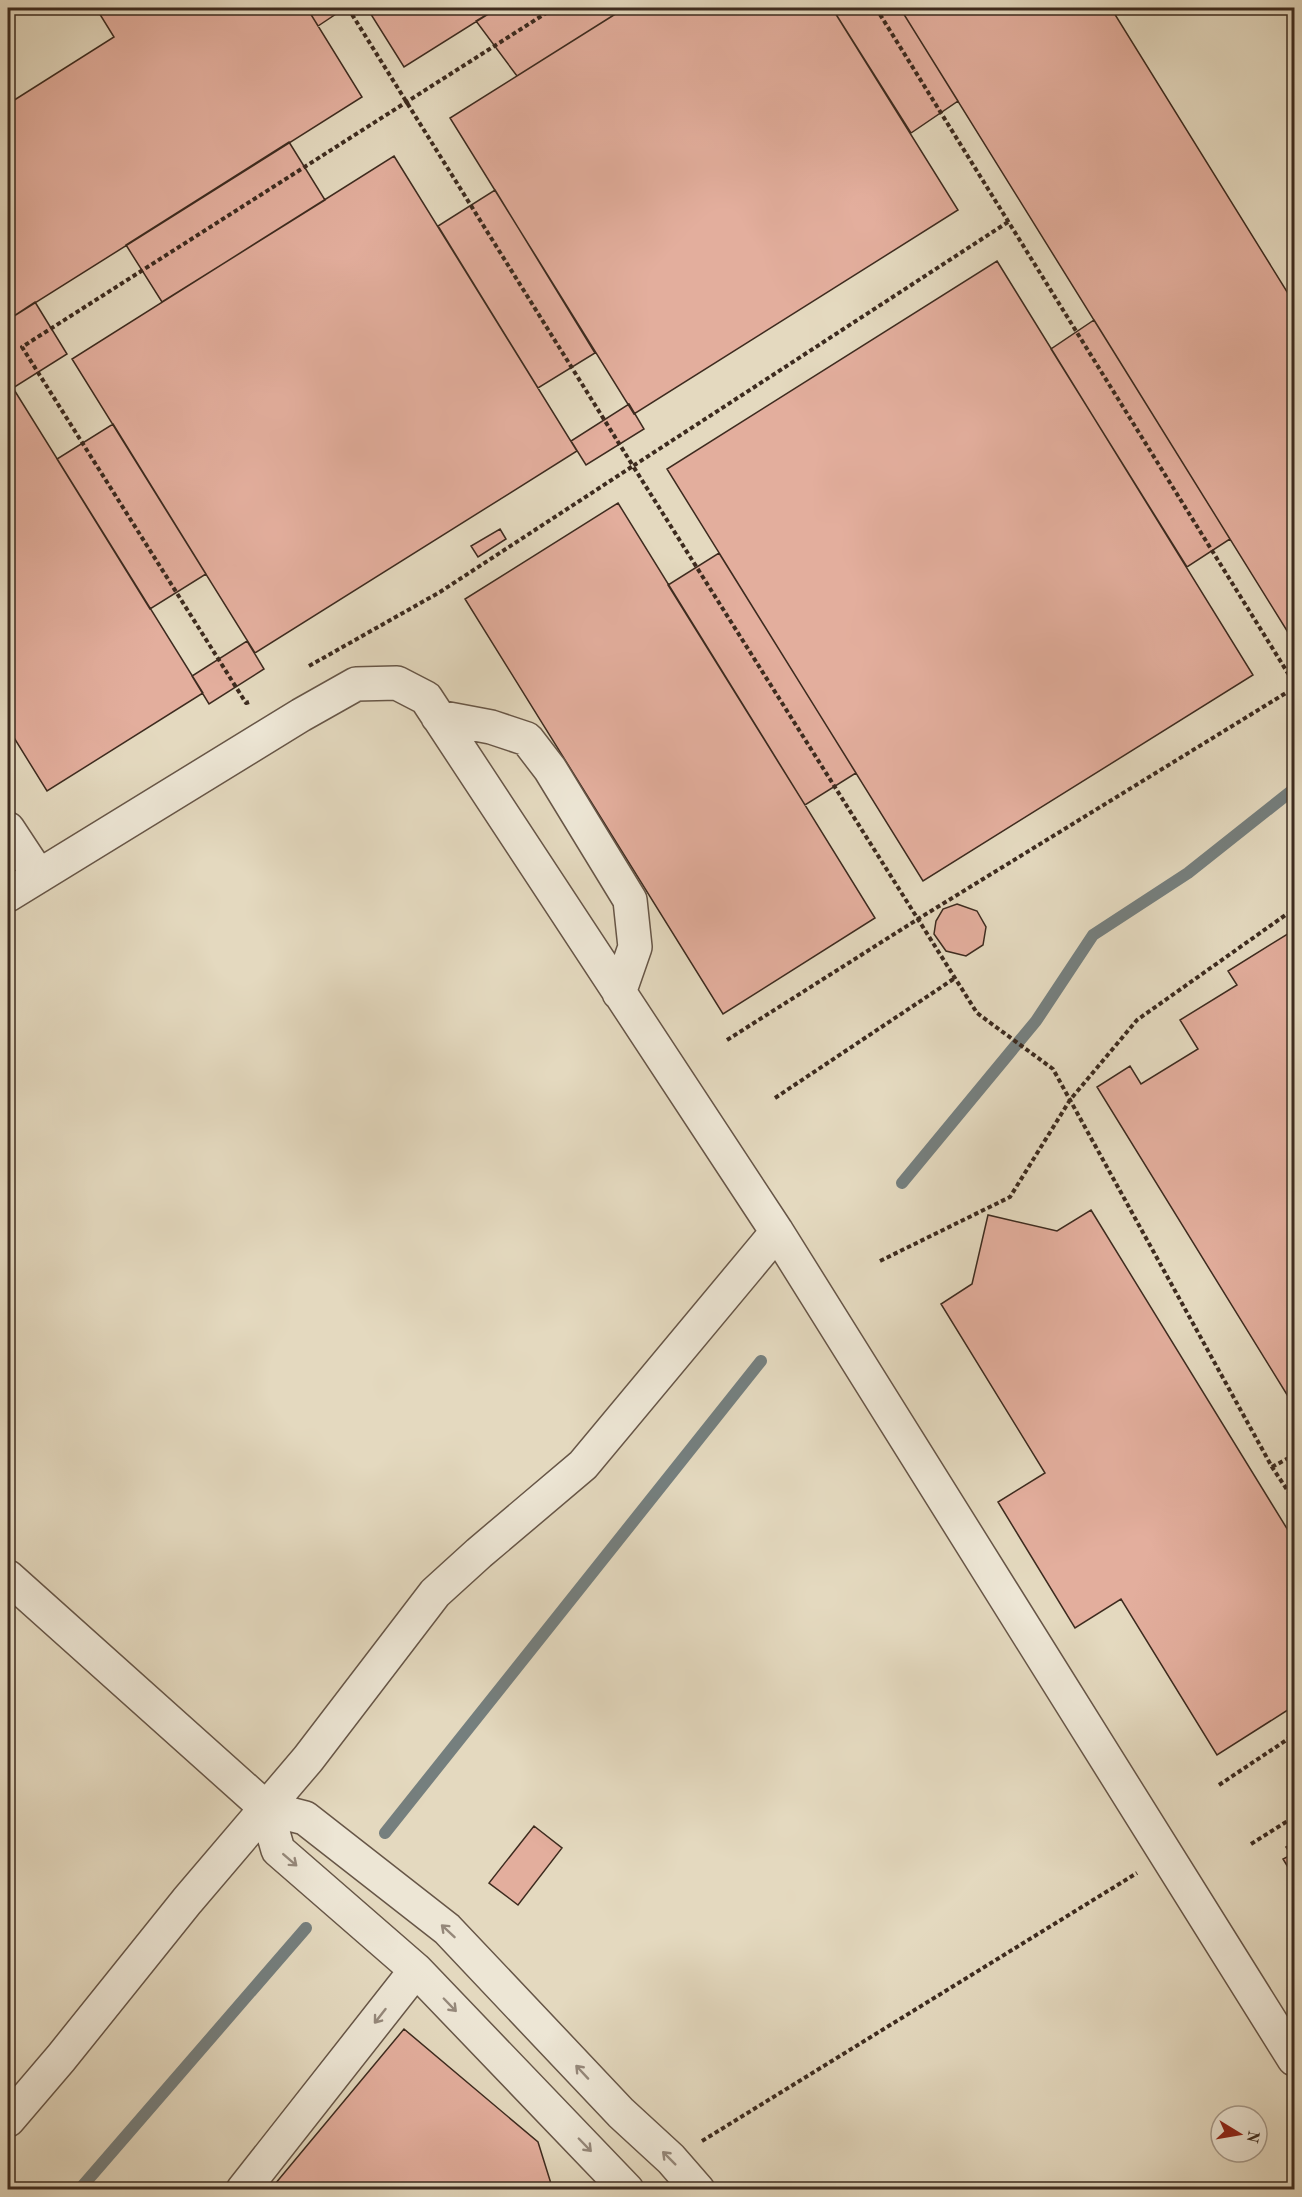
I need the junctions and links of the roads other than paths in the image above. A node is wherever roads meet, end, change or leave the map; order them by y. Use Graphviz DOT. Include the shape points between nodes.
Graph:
graph roads {
  1 [pos="438,717"];
  2 [pos="8,829"];
  3 [pos="39,876"];
  4 [pos="8,895"];
  5 [pos="620,993"];
  6 [pos="777,1232"];
  7 [pos="8,1577"];
  8 [pos="266,1808"];
  9 [pos="416,1970"];
  10 [pos="1294,2059"];
  11 [pos="8,2120"];
  12 [pos="243,2190"];
  13 [pos="627,2190"];
  14 [pos="698,2190"];
  1 -- 3 [label="lane" via="426,698 397,682 356,684"];
  1 -- 5 [label="lane"];
  1 -- 5 [label="lane" via="491,727 527,740 550,769 630,900 635,947"];
  2 -- 3 [label="lane"];
  3 -- 4 [label="lane"];
  5 -- 6 [label="lane"];
  6 -- 8 [label="lane" via="583,1465 435,1593"];
  6 -- 10 [label="lane"];
  7 -- 8 [label="lane"];
  8 -- 9 [label="lane, one-way" via="278,1850"];
  8 -- 11 [label="lane"];
  14 -- 8 [label="lane, one-way" via="447,1929 305,1818"];
  9 -- 12 [label="lane, one-way"];
  9 -- 13 [label="lane, one-way"];
}
